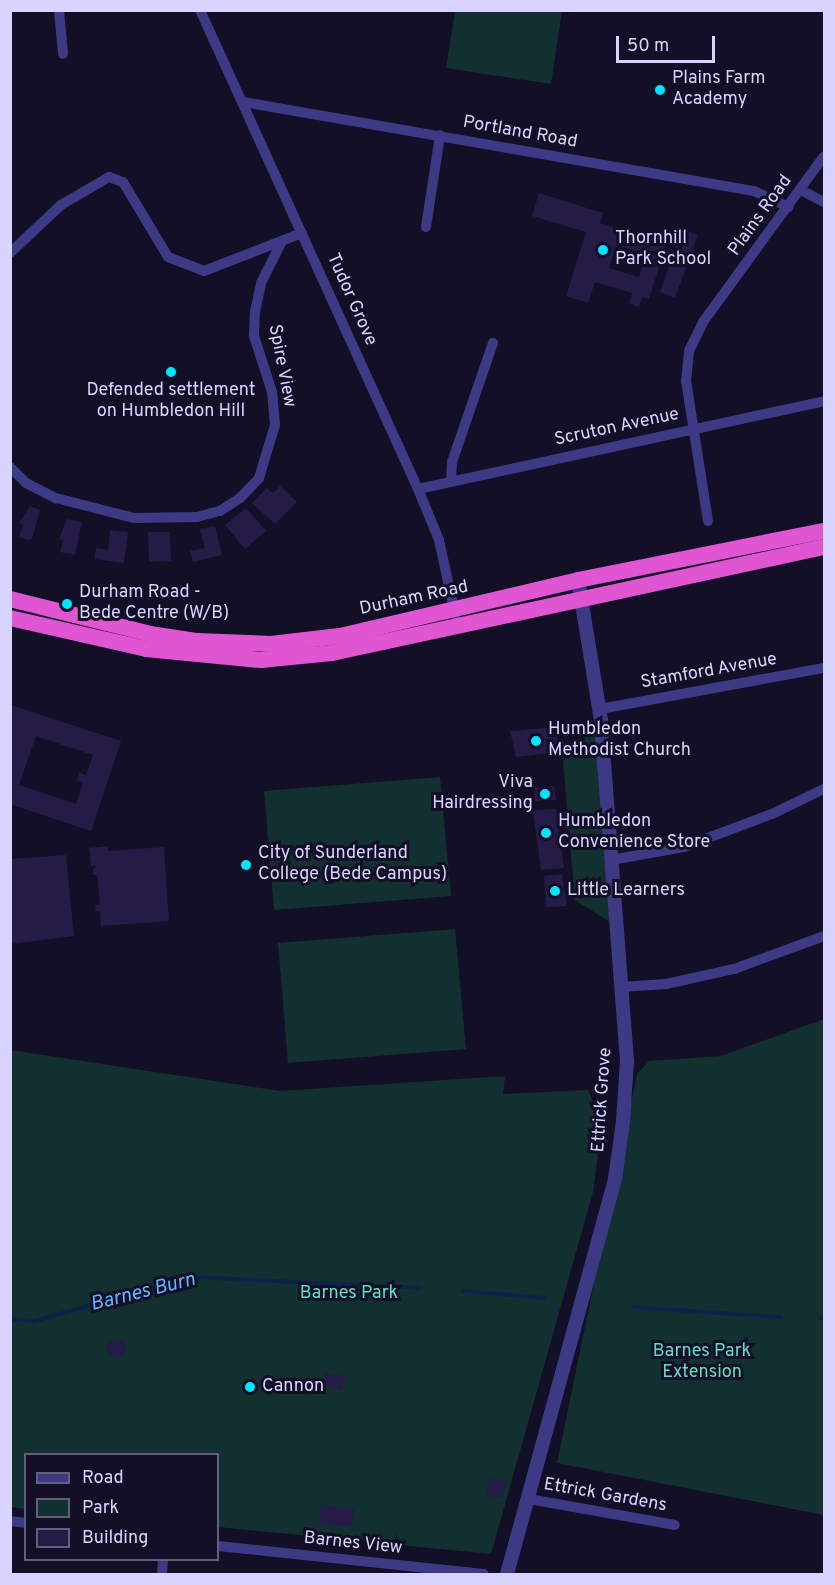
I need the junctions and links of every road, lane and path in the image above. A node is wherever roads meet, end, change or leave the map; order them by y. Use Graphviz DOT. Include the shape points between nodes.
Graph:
graph roads {
  1 [pos="59,10"];
  2 [pos="200,10"];
  3 [pos="63,54"];
  4 [pos="243,102"];
  5 [pos="440,135"];
  6 [pos="825,156"];
  7 [pos="801,190"];
  8 [pos="825,202"];
  9 [pos="788,207"];
  10 [pos="426,227"];
  11 [pos="302,233"];
  12 [pos="282,241"];
  13 [pos="10,253"];
  14 [pos="493,343"];
  15 [pos="825,401"];
  16 [pos="693,428"];
  17 [pos="10,467"];
  18 [pos="451,481"];
  19 [pos="418,489"];
  20 [pos="708,521"];
  21 [pos="825,531"];
  22 [pos="825,547"];
  23 [pos="578,580"];
  24 [pos="581,597"];
  25 [pos="10,599"];
  26 [pos="10,618"];
  27 [pos="456,618"];
  28 [pos="825,668"];
  29 [pos="600,709"];
  30 [pos="825,789"];
  31 [pos="610,860"];
  32 [pos="825,936"];
  33 [pos="621,987"];
  34 [pos="529,1498"];
  35 [pos="675,1525"];
  36 [pos="219,1546"];
  37 [pos="484,1575"];
  38 [pos="507,1575"];
  1 -- 3 [label="street"];
  2 -- 4 [label="street, Tudor Grove"];
  4 -- 5 [label="street, Portland Road"];
  4 -- 11 [label="street, Tudor Grove"];
  5 -- 9 [label="street, Portland Road" via="754,191"];
  5 -- 10 [label="street"];
  6 -- 7 [label="street, Plains Road"];
  7 -- 8 [label="street"];
  7 -- 9 [label="street, Plains Road"];
  9 -- 16 [label="street, Plains Road" via="703,322 688,351 686,381"];
  11 -- 12 [label="street"];
  11 -- 19 [label="street, Tudor Grove"];
  12 -- 13 [label="street" via="204,271 168,257 123,182 109,177 61,206"];
  12 -- 17 [label="street, Spire View" via="261,282 254,336 272,392 275,425 259,478 240,498 220,511 197,517 134,518 56,498 26,483"];
  14 -- 18 [label="street" via="452,462"];
  15 -- 16 [label="street, Scruton Avenue"];
  16 -- 18 [label="street, Scruton Avenue"];
  16 -- 20 [label="street, Plains Road"];
  18 -- 19 [label="street, Scruton Avenue"];
  19 -- 27 [label="street, Tudor Grove" via="439,540"];
  21 -- 23 [label="highway, Durham Road"];
  22 -- 24 [label="highway, Durham Road"];
  23 -- 24 [label="street, Ettrick Grove"];
  23 -- 27 [label="highway, Durham Road"];
  24 -- 27 [label="highway, Durham Road"];
  24 -- 29 [label="street, Ettrick Grove"];
  25 -- 27 [label="highway, Durham Road" via="150,634 197,641 271,644"];
  26 -- 27 [label="highway, Durham Road" via="146,650 261,660 332,653"];
  28 -- 29 [label="street, Stamford Avenue"];
  29 -- 31 [label="street, Ettrick Grove"];
  30 -- 31 [label="street" via="684,847"];
  31 -- 33 [label="street, Ettrick Grove"];
  32 -- 33 [label="street" via="734,969 666,984"];
  33 -- 34 [label="street, Ettrick Grove" via="627,1061 615,1179"];
  34 -- 35 [label="street, Ettrick Gardens"];
  34 -- 38 [label="street, Ettrick Grove"];
  36 -- 37 [label="street, Barnes View"];
}
